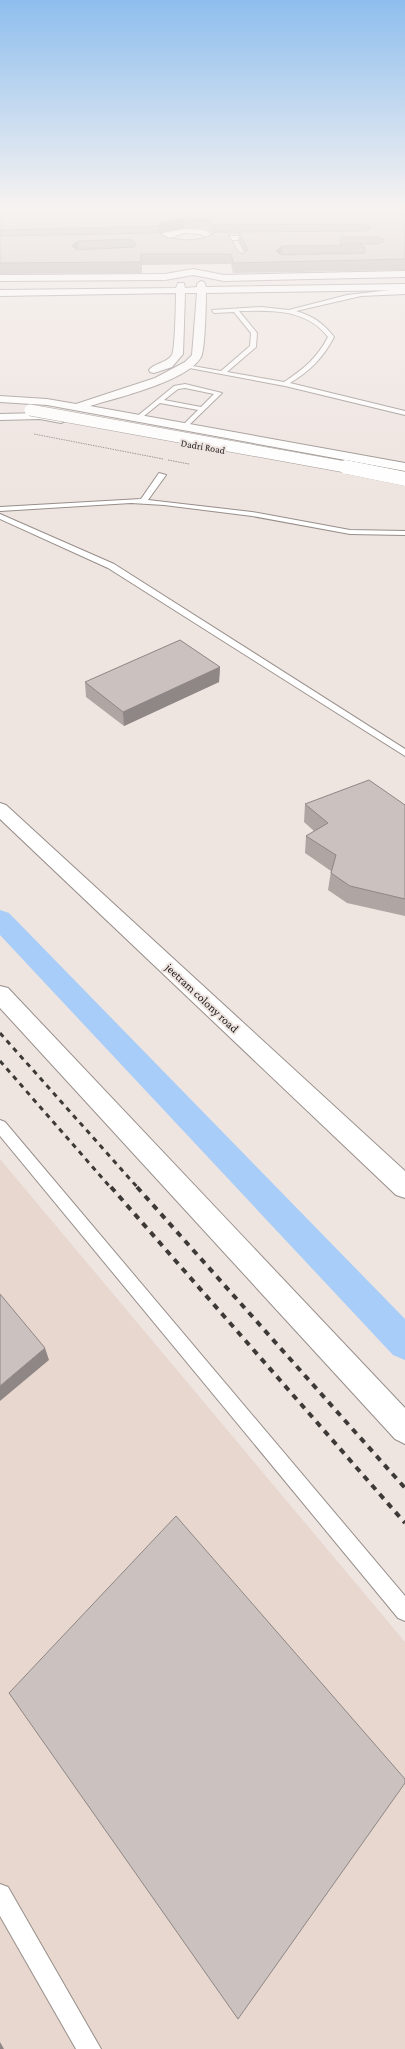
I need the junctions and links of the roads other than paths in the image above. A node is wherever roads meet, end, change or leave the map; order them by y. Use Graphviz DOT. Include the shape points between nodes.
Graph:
graph roads {
  1 [pos="180,303"];
  2 [pos="201,303"];
  3 [pos="326,303"];
  4 [pos="236,310"];
  5 [pos="214,311"];
  6 [pos="290,311"];
  7 [pos="186,367"];
  8 [pos="222,373"];
  9 [pos="144,374"];
  10 [pos="285,384"];
  11 [pos="92,391"];
  12 [pos="0,399"];
  13 [pos="159,401"];
  14 [pos="55,404"];
  15 [pos="74,407"];
  16 [pos="203,409"];
  17 [pos="34,411"];
  18 [pos="0,412"];
  19 [pos="405,413"];
  20 [pos="0,417"];
  21 [pos="137,419"];
  22 [pos="59,420"];
  23 [pos="184,427"];
  24 [pos="334,454"];
  25 [pos="405,455"];
  26 [pos="405,467"];
  27 [pos="405,471"];
  28 [pos="162,474"];
  29 [pos="405,480"];
  30 [pos="143,502"];
  31 [pos="0,509"];
  32 [pos="0,516"];
  33 [pos="405,532"];
  34 [pos="405,753"];
  35 [pos="0,809"];
  36 [pos="0,994"];
  37 [pos="0,1126"];
  38 [pos="405,1186"];
  39 [pos="405,1429"];
  40 [pos="405,1611"];
  41 [pos="0,1895"];
  42 [pos="89,2049"];
  1 -- 9 [label="street" via="178,354 168,365"];
  2 -- 7 [label="street" via="197,356 192,364"];
  3 -- 6 [label="lane"];
  4 -- 5 [label="lane"];
  4 -- 6 [label="lane"];
  4 -- 8 [label="lane" via="254,333 253,347"];
  6 -- 10 [label="lane" via="308,316 326,327 331,337 324,352 312,367"];
  7 -- 8 [label="lane"];
  7 -- 15 [label="street" via="153,382"];
  8 -- 10 [label="lane"];
  10 -- 19 [label="lane"];
  11 -- 14 [label="street"];
  12 -- 14 [label="street, Dadri Road"];
  12 -- 17 [label="street"];
  13 -- 16 [label="lane"];
  13 -- 16 [label="lane" via="181,386 219,393"];
  13 -- 21 [label="lane"];
  14 -- 15 [label="street, Dadri Road"];
  14 -- 17 [label="street"];
  15 -- 21 [label="street, Dadri Road"];
  15 -- 22 [label="street"];
  16 -- 23 [label="lane"];
  17 -- 18 [label="street"];
  17 -- 20 [label="street, Dadri Road"];
  17 -- 22 [label="street, Dadri Road"];
  17 -- 27 [label="street" via="107,417"];
  17 -- 29 [label="street, bridge"];
  21 -- 23 [label="street, Dadri Road"];
  22 -- 29 [label="street, Dadri Road"];
  23 -- 24 [label="street, Dadri Road"];
  24 -- 25 [label="street"];
  24 -- 26 [label="street, Dadri Road"];
  28 -- 30 [label="lane"];
  30 -- 31 [label="lane"];
  30 -- 33 [label="lane" via="252,514 350,532"];
  32 -- 34 [label="lane" via="111,566"];
  35 -- 38 [label="street, jeetram colony road"];
  36 -- 39 [label="street"];
  37 -- 40 [label="lane"];
  41 -- 42 [label="lane"];
}
